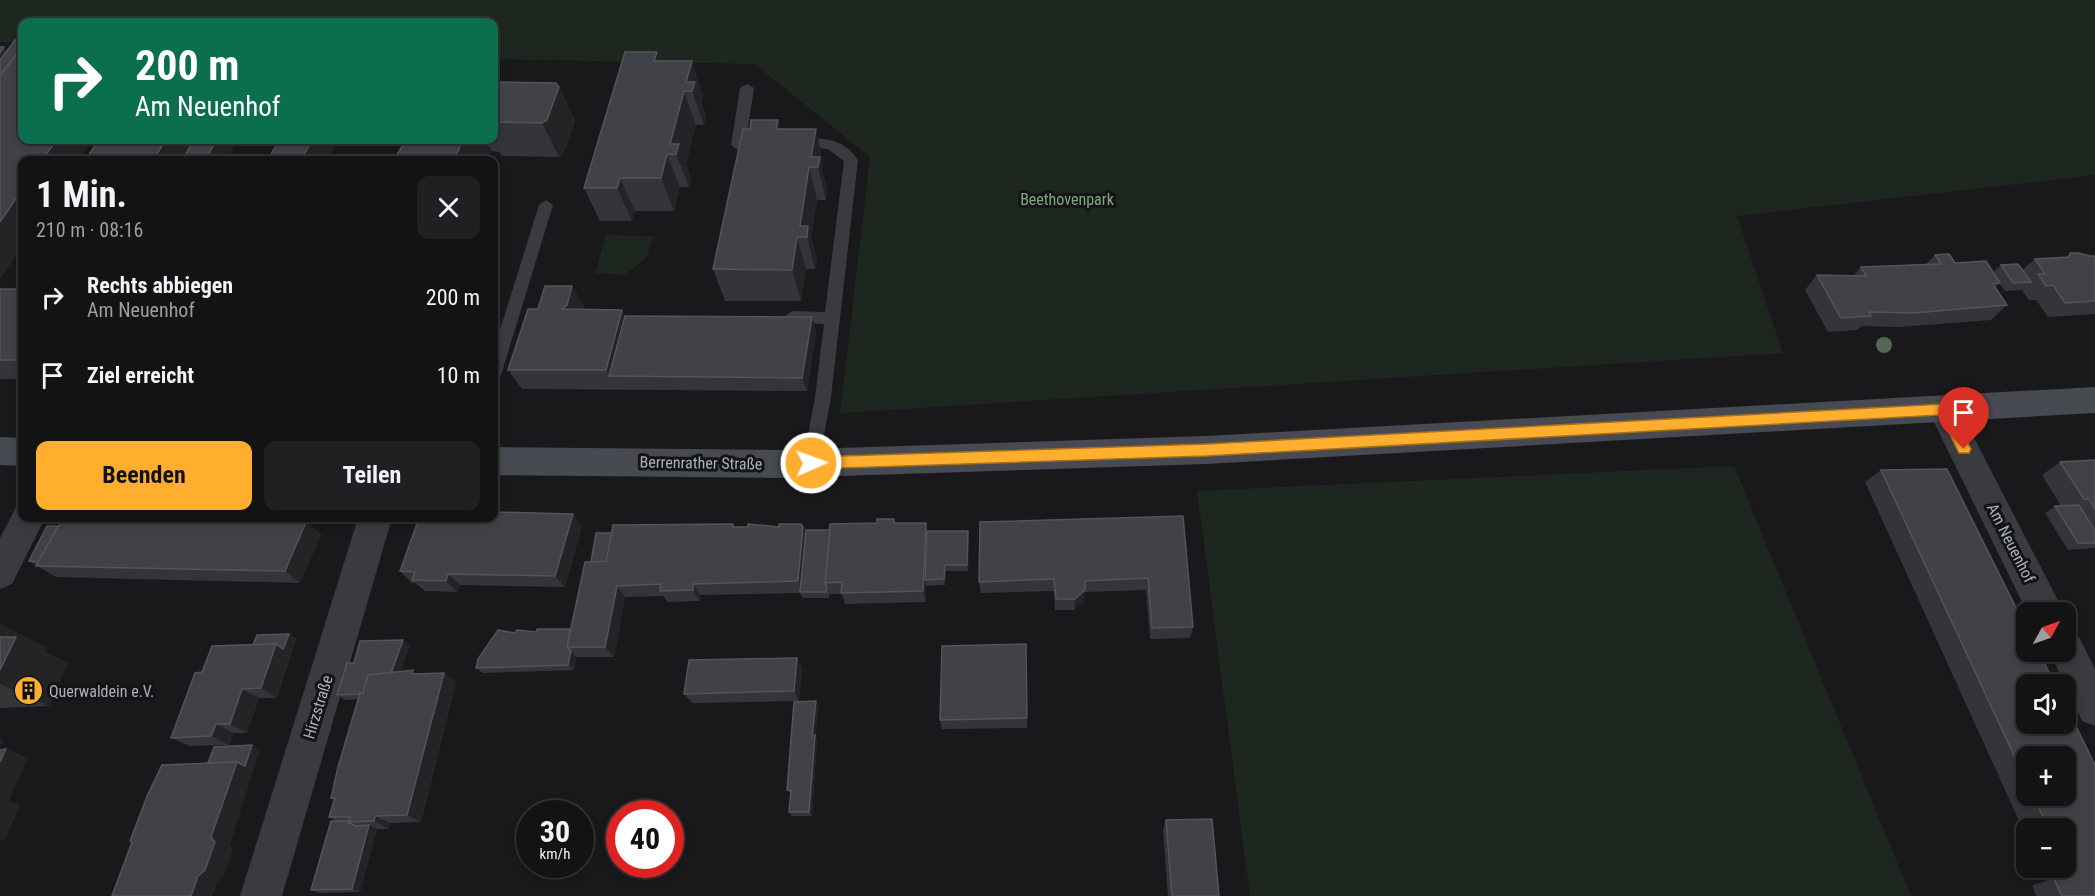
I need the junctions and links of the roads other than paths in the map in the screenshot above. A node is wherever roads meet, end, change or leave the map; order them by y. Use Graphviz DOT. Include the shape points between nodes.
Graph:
graph roads {
  1 [pos="747,88"];
  2 [pos="546,206"];
  3 [pos="779,317"];
  4 [pos="833,318"];
  5 [pos="498,359"];
  6 [pos="2095,400"];
  7 [pos="1944,410"];
  8 [pos="498,461"];
  9 [pos="811,463"];
  10 [pos="26,522"];
  11 [pos="374,522"];
  12 [pos="0,573"];
  13 [pos="2041,602"];
  14 [pos="2072,662"];
  15 [pos="2095,708"];
  16 [pos="261,896"];
  1 -- 4 [label="lane" via="738,145 824,142 846,152 851,160"];
  2 -- 5 [label="lane"];
  3 -- 4 [label="lane"];
  4 -- 9 [label="lane"];
  6 -- 7 [label="street, Berrenrather Straße"];
  7 -- 9 [label="street, Berrenrather Straße" via="1206,450"];
  7 -- 13 [label="street, Am Neuenhof"];
  8 -- 9 [label="street, Berrenrather Straße"];
  10 -- 12 [label="street"];
  11 -- 16 [label="street, Hirzstraße"];
  14 -- 15 [label="street"];
}
